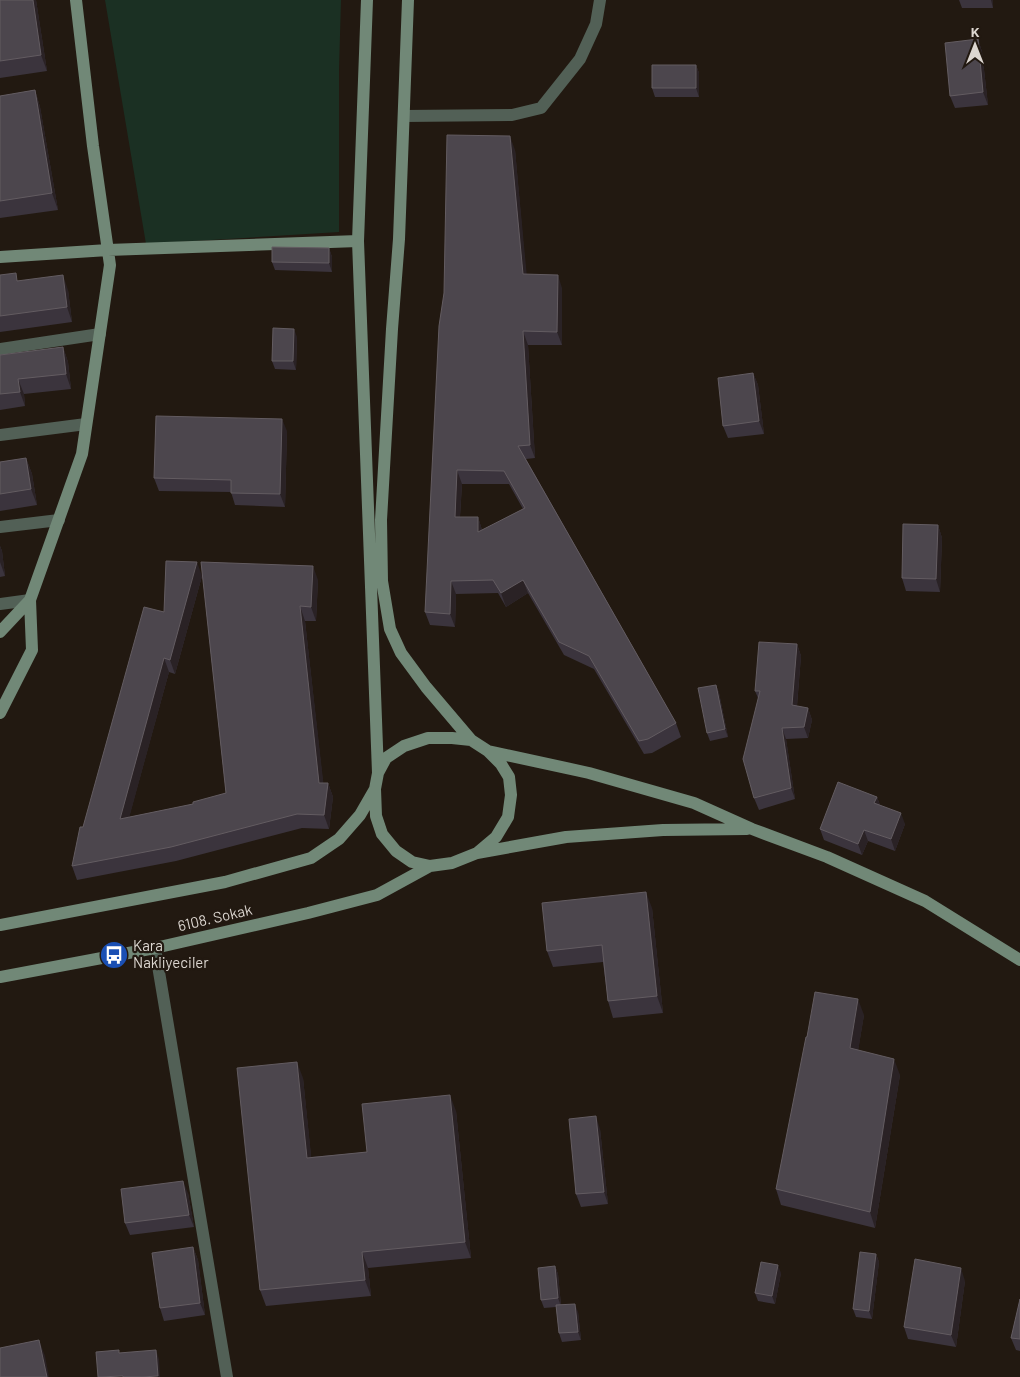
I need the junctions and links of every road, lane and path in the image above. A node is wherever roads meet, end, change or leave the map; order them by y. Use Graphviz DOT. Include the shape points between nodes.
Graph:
graph roads {
  1 [pos="76,0"];
  2 [pos="367,0"];
  3 [pos="408,0"];
  4 [pos="600,0"];
  5 [pos="404,116"];
  6 [pos="358,241"];
  7 [pos="108,250"];
  8 [pos="0,257"];
  9 [pos="100,334"];
  10 [pos="0,349"];
  11 [pos="86,424"];
  12 [pos="0,435"];
  13 [pos="59,520"];
  14 [pos="0,527"];
  15 [pos="30,600"];
  16 [pos="0,604"];
  17 [pos="0,632"];
  18 [pos="0,713"];
  19 [pos="471,740"];
  20 [pos="488,751"];
  21 [pos="378,773"];
  22 [pos="375,789"];
  23 [pos="752,829"];
  24 [pos="477,853"];
  25 [pos="430,866"];
  26 [pos="0,926"];
  27 [pos="156,948"];
  28 [pos="1020,960"];
  29 [pos="0,977"];
  30 [pos="227,1377"];
  1 -- 7 [label="street"];
  2 -- 6 [label="street"];
  3 -- 5 [label="street"];
  4 -- 5 [label="street" via="596,24 580,59 541,108 512,115"];
  5 -- 19 [label="street" via="381,520 382,581 390,629 401,653"];
  6 -- 7 [label="street"];
  6 -- 21 [label="street"];
  7 -- 8 [label="street"];
  7 -- 9 [label="street" via="110,265"];
  9 -- 10 [label="street"];
  9 -- 11 [label="street"];
  11 -- 12 [label="street"];
  11 -- 13 [label="street" via="82,454"];
  13 -- 14 [label="street"];
  13 -- 15 [label="street"];
  15 -- 16 [label="street"];
  15 -- 17 [label="street"];
  15 -- 18 [label="street" via="32,650"];
  19 -- 20 [label="street"];
  19 -- 21 [label="street" via="428,738 404,746 386,758"];
  20 -- 23 [label="street" via="589,773 694,803"];
  20 -- 24 [label="street" via="509,777 511,795 508,816 496,838"];
  21 -- 22 [label="street"];
  22 -- 25 [label="street" via="376,816 382,834 396,851 412,862"];
  22 -- 26 [label="street" via="360,815 339,839 311,858 225,882"];
  23 -- 24 [label="street" via="663,830 566,838"];
  23 -- 28 [label="street" via="827,857 925,901"];
  24 -- 25 [label="street" via="452,863"];
  25 -- 27 [label="street, 6108. Sokak" via="377,895"];
  27 -- 29 [label="street, 6108. Sokak"];
  27 -- 30 [label="street"];
}
